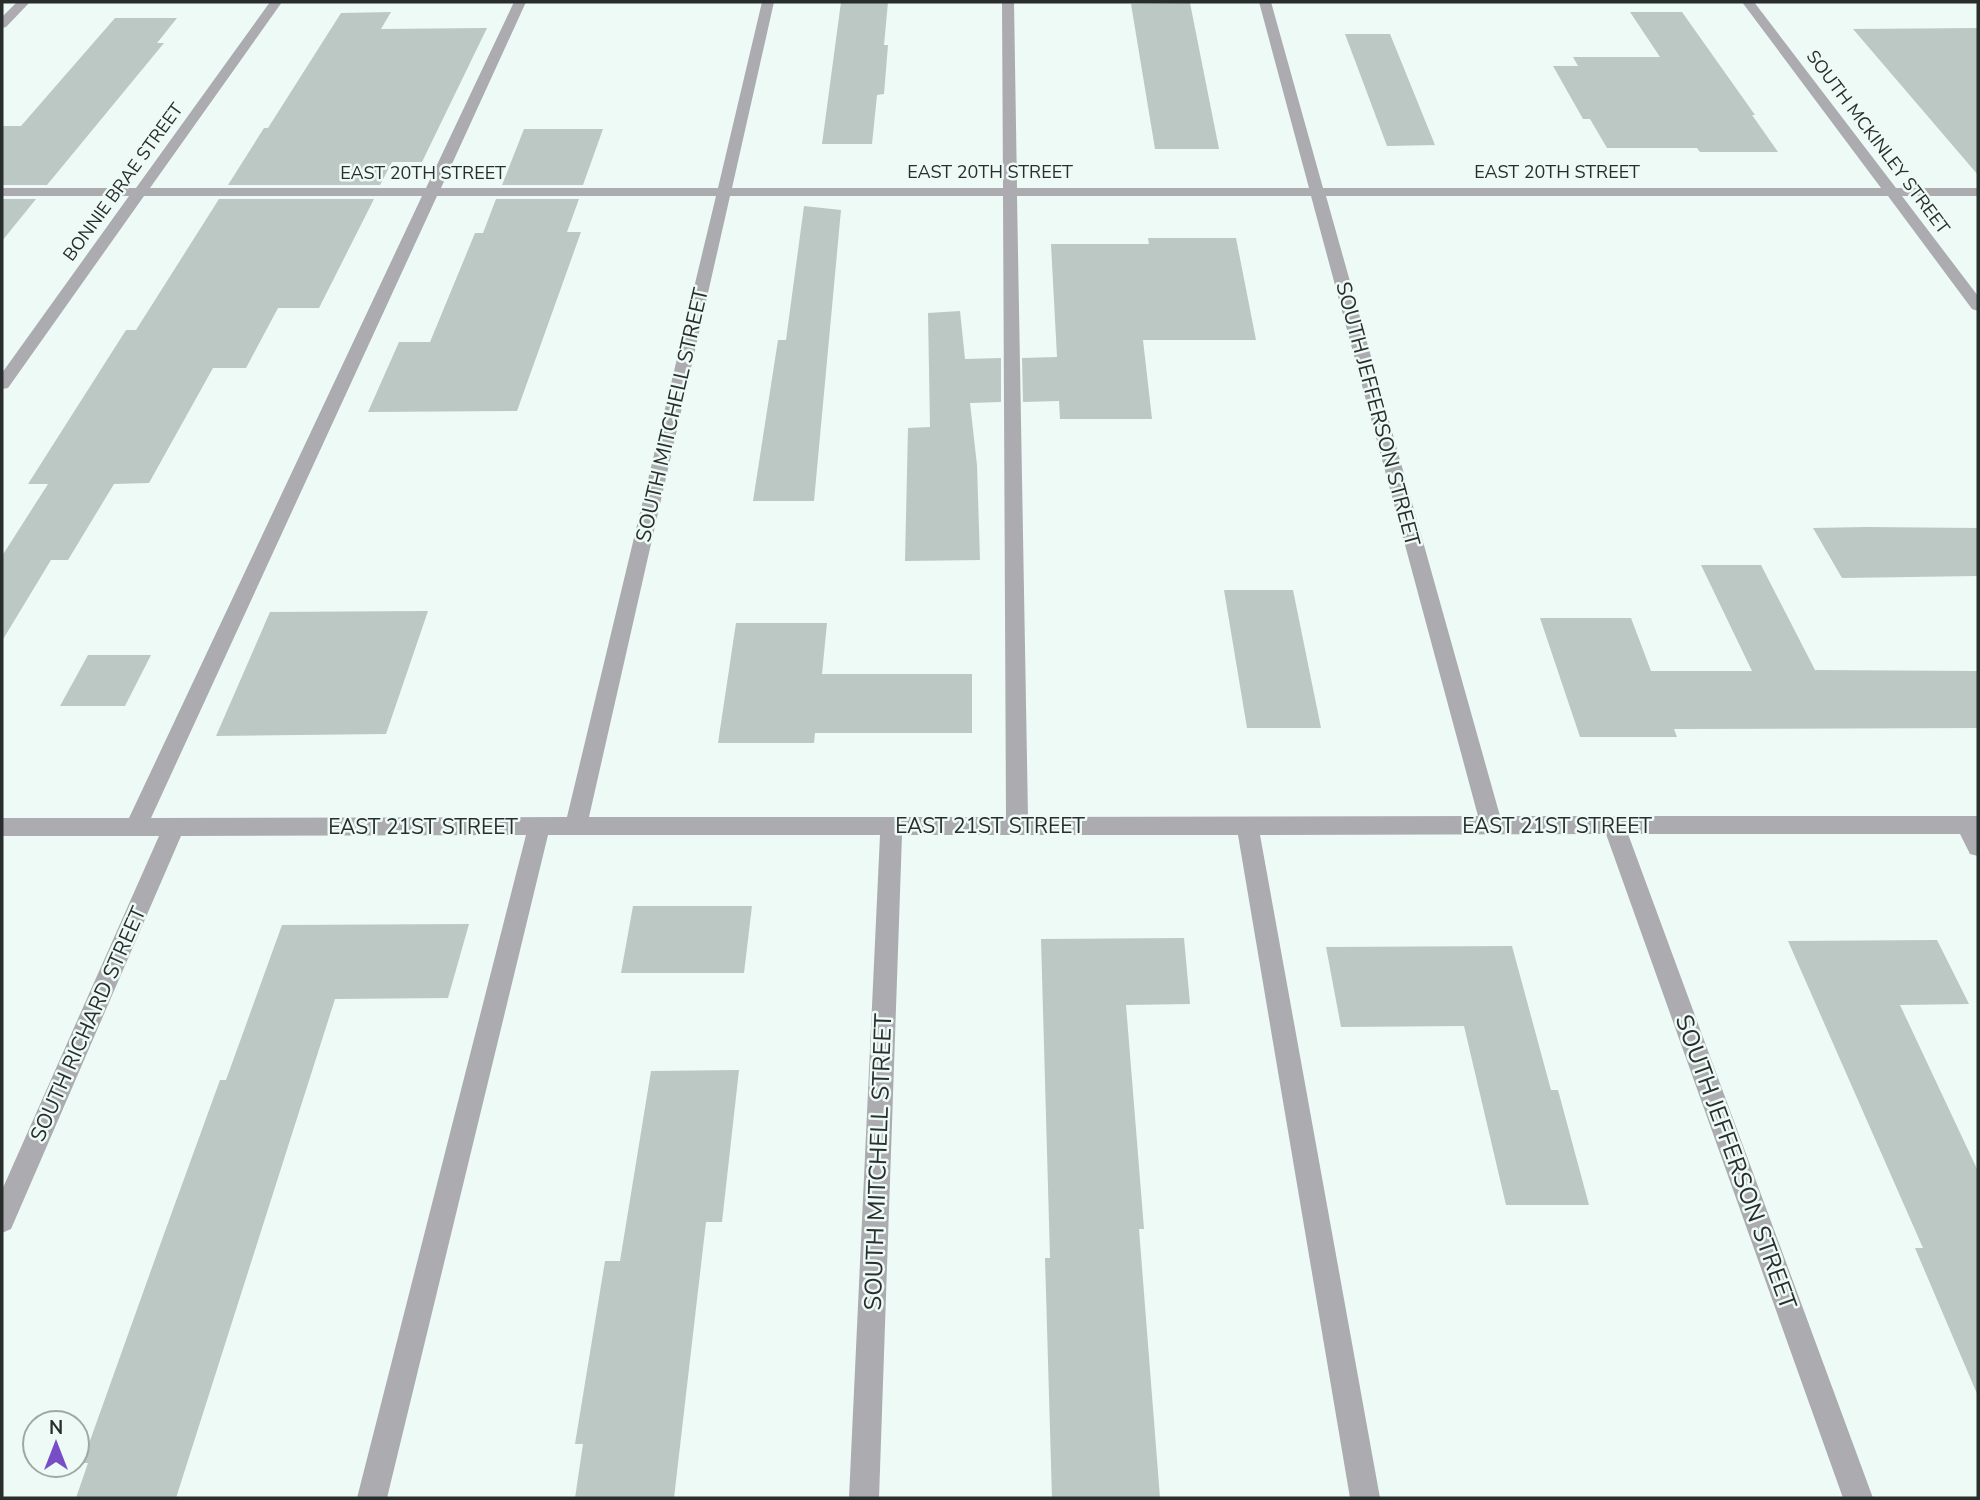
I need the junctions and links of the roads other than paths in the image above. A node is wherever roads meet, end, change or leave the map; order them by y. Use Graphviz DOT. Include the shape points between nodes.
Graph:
graph roads {
  1 [pos="24,2"];
  2 [pos="276,2"];
  3 [pos="520,2"];
  4 [pos="768,2"];
  5 [pos="1008,2"];
  6 [pos="1265,2"];
  7 [pos="1748,2"];
  8 [pos="2,24"];
  9 [pos="2,192"];
  10 [pos="140,192"];
  11 [pos="431,192"];
  12 [pos="724,192"];
  13 [pos="1010,192"];
  14 [pos="1317,192"];
  15 [pos="1892,192"];
  16 [pos="1978,192"];
  17 [pos="1978,306"];
  18 [pos="2,384"];
  19 [pos="1972,826"];
  20 [pos="2,827"];
  21 [pos="136,827"];
  22 [pos="174,827"];
  23 [pos="539,827"];
  24 [pos="576,827"];
  25 [pos="891,827"];
  26 [pos="1017,827"];
  27 [pos="1247,827"];
  28 [pos="1492,827"];
  29 [pos="1614,827"];
  30 [pos="1978,847"];
  31 [pos="2,1220"];
  32 [pos="372,1498"];
  33 [pos="864,1498"];
  34 [pos="1365,1498"];
  35 [pos="1858,1498"];
  1 -- 8 [label="street"];
  2 -- 10 [label="street, BONNIE BRAE STREET"];
  3 -- 11 [label="street"];
  4 -- 12 [label="street, SOUTH MITCHELL STREET"];
  5 -- 13 [label="street"];
  6 -- 14 [label="street, SOUTH JEFFERSON STREET"];
  7 -- 15 [label="street, SOUTH MCKINLEY STREET"];
  9 -- 10 [label="street, EAST 20TH STREET"];
  10 -- 11 [label="street, EAST 20TH STREET"];
  10 -- 18 [label="street, BONNIE BRAE STREET"];
  11 -- 12 [label="street, EAST 20TH STREET"];
  11 -- 21 [label="street"];
  12 -- 13 [label="street, EAST 20TH STREET"];
  12 -- 24 [label="street, SOUTH MITCHELL STREET"];
  13 -- 14 [label="street, EAST 20TH STREET"];
  13 -- 26 [label="street"];
  14 -- 15 [label="street, EAST 20TH STREET"];
  14 -- 28 [label="street, SOUTH JEFFERSON STREET"];
  15 -- 16 [label="street, EAST 20TH STREET"];
  15 -- 17 [label="street, SOUTH MCKINLEY STREET"];
  19 -- 29 [label="street, EAST 21ST STREET"];
  19 -- 30 [label="street"];
  20 -- 21 [label="street, EAST 21ST STREET"];
  21 -- 22 [label="street, EAST 21ST STREET"];
  22 -- 23 [label="street, EAST 21ST STREET"];
  22 -- 31 [label="street, SOUTH RICHARD STREET"];
  23 -- 24 [label="street, EAST 21ST STREET"];
  23 -- 32 [label="street"];
  24 -- 25 [label="street, EAST 21ST STREET"];
  25 -- 26 [label="street, EAST 21ST STREET"];
  25 -- 33 [label="street, SOUTH MITCHELL STREET"];
  26 -- 27 [label="street, EAST 21ST STREET"];
  27 -- 28 [label="street, EAST 21ST STREET"];
  27 -- 34 [label="street"];
  28 -- 29 [label="street, EAST 21ST STREET"];
  29 -- 35 [label="street, SOUTH JEFFERSON STREET"];
}
